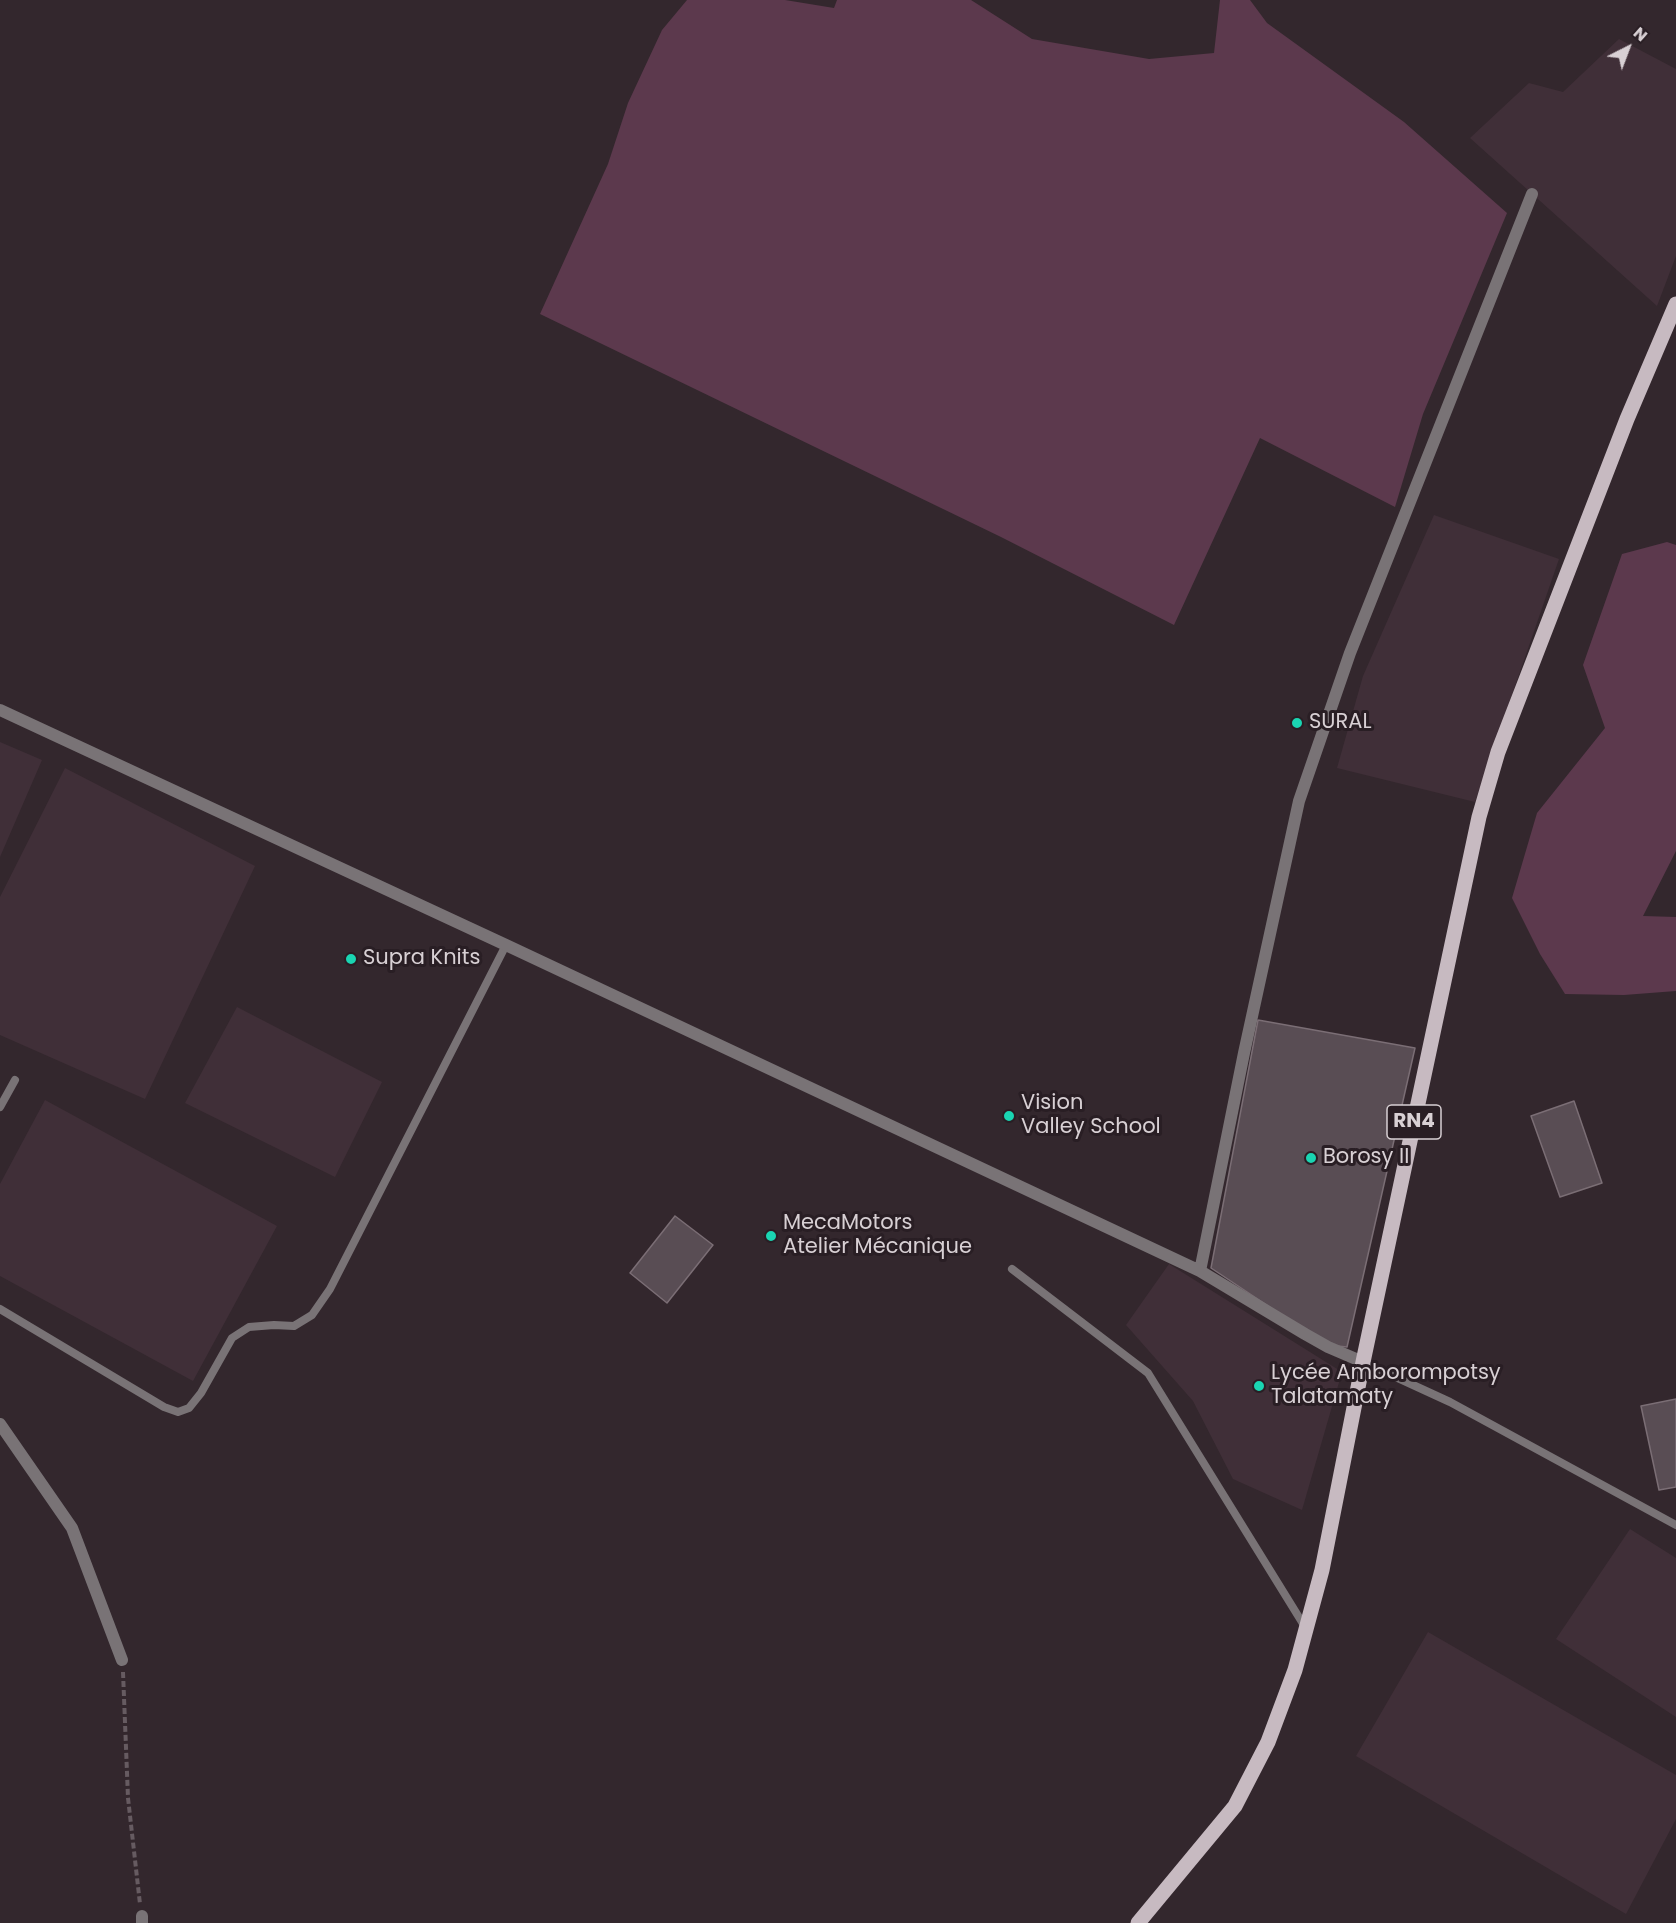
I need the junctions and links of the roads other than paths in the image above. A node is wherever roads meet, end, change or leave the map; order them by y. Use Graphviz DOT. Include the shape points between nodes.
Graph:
graph roads {
  1 [pos="1532,194"];
  2 [pos="1676,304"];
  3 [pos="0,710"];
  4 [pos="506,945"];
  5 [pos="15,1080"];
  6 [pos="0,1107"];
  7 [pos="1012,1269"];
  8 [pos="1200,1271"];
  9 [pos="0,1309"];
  10 [pos="1363,1362"];
  11 [pos="0,1424"];
  12 [pos="1676,1525"];
  13 [pos="1306,1630"];
  14 [pos="122,1660"];
  15 [pos="1138,1923"];
  1 -- 8 [label="street" via="1350,653 1299,801"];
  2 -- 10 [label="main road, RN4" via="1627,419 1498,752 1479,816"];
  3 -- 4 [label="street"];
  4 -- 8 [label="street"];
  4 -- 9 [label="lane" via="324,1298 312,1315 294,1326 249,1326 232,1338 189,1408 178,1412 164,1407"];
  5 -- 6 [label="lane"];
  7 -- 13 [label="lane" via="1148,1373"];
  8 -- 10 [label="street" via="1312,1339"];
  10 -- 12 [label="lane" via="1450,1402"];
  10 -- 13 [label="main road, RN4" via="1322,1570"];
  11 -- 14 [label="street" via="72,1528"];
  13 -- 15 [label="main road, RN4" via="1268,1742 1235,1806"];
}
